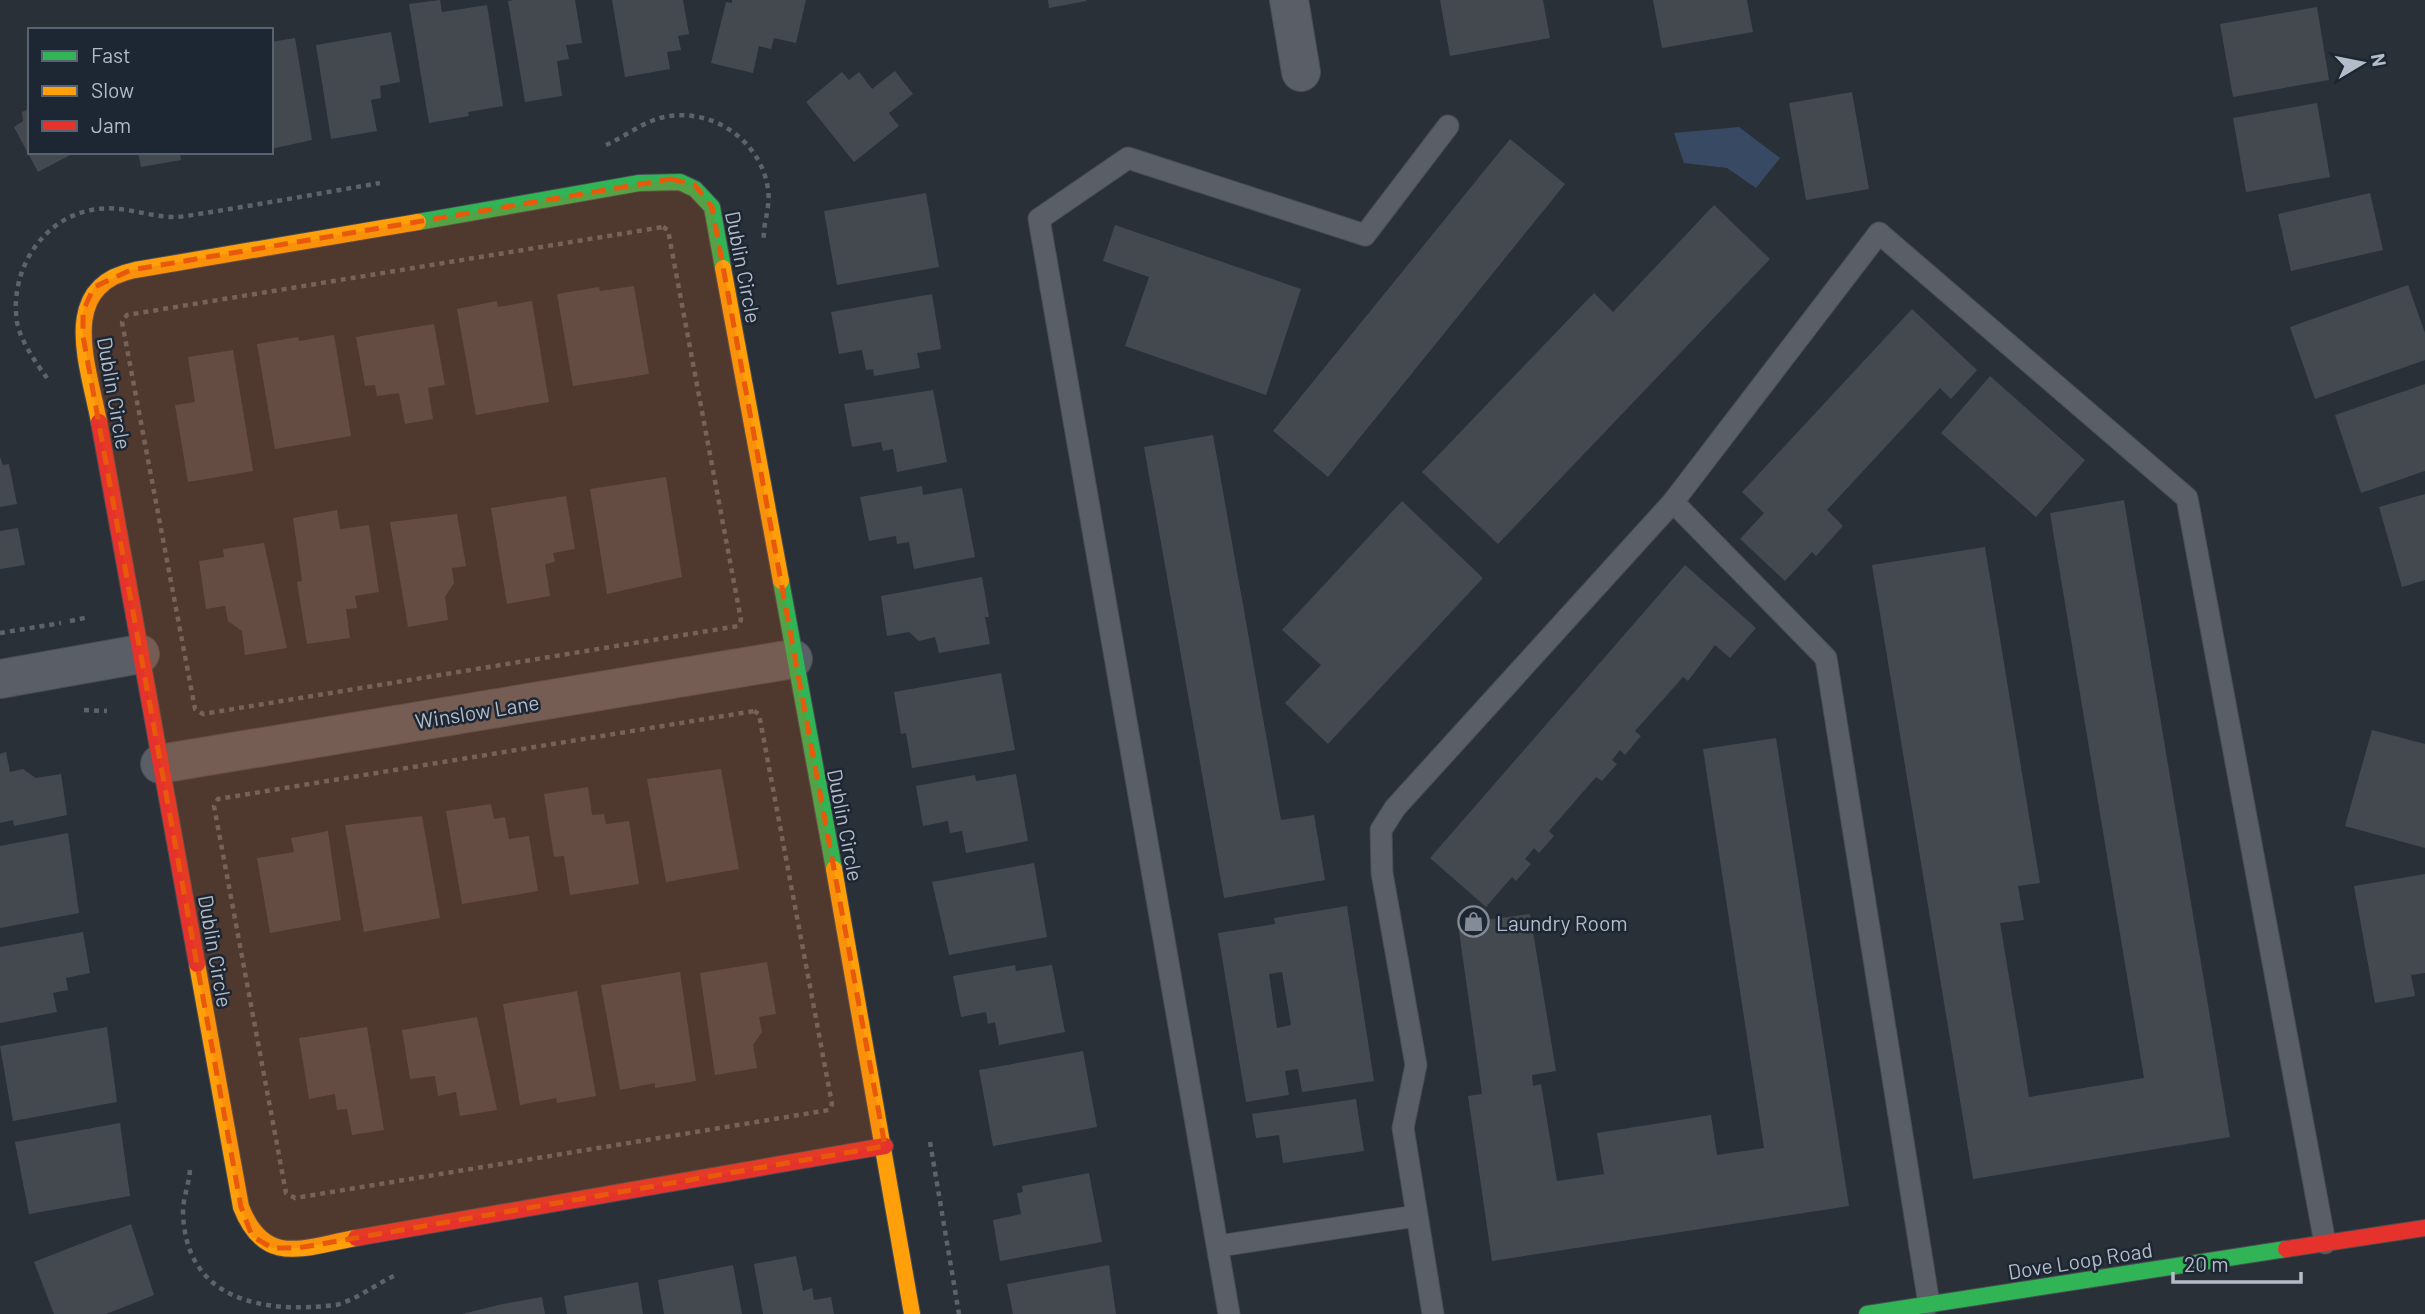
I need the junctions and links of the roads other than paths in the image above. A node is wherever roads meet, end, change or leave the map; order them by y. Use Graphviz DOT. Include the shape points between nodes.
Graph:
graph roads {
  1 [pos="1289,0"];
  2 [pos="1301,72"];
  3 [pos="1448,126"];
  4 [pos="1673,502"];
  5 [pos="139,654"];
  6 [pos="793,659"];
  7 [pos="0,679"];
  8 [pos="160,764"];
  9 [pos="885,1146"];
  10 [pos="1416,1216"];
  11 [pos="2425,1228"];
  12 [pos="2325,1243"];
  13 [pos="1219,1246"];
  14 [pos="1928,1304"];
  15 [pos="912,1314"];
  16 [pos="1229,1314"];
  17 [pos="1433,1314"];
  18 [pos="1867,1314"];
  1 -- 2 [label="street"];
  3 -- 13 [label="lane" via="1365,235 1128,158 1039,219"];
  4 -- 10 [label="lane" via="1395,808 1381,831 1382,873 1416,1065 1403,1128"];
  4 -- 12 [label="lane" via="1879,233 2187,498"];
  4 -- 14 [label="lane" via="1826,657"];
  5 -- 6 [label="street, Dublin Circle" via="83,336 83,311 94,287 131,270 671,179 695,185 712,207"];
  5 -- 7 [label="street"];
  5 -- 8 [label="street, Dublin Circle"];
  6 -- 8 [label="street, Winslow Lane"];
  6 -- 9 [label="street, Dublin Circle"];
  8 -- 9 [label="street, Dublin Circle" via="241,1207 252,1236 272,1248 298,1248"];
  9 -- 15 [label="street, Dublin Circle"];
  10 -- 13 [label="lane"];
  10 -- 17 [label="lane"];
  11 -- 12 [label="street, Dove Loop Road"];
  12 -- 14 [label="street, Dove Loop Road"];
  13 -- 16 [label="lane"];
  14 -- 18 [label="street, Dove Loop Road"];
}
